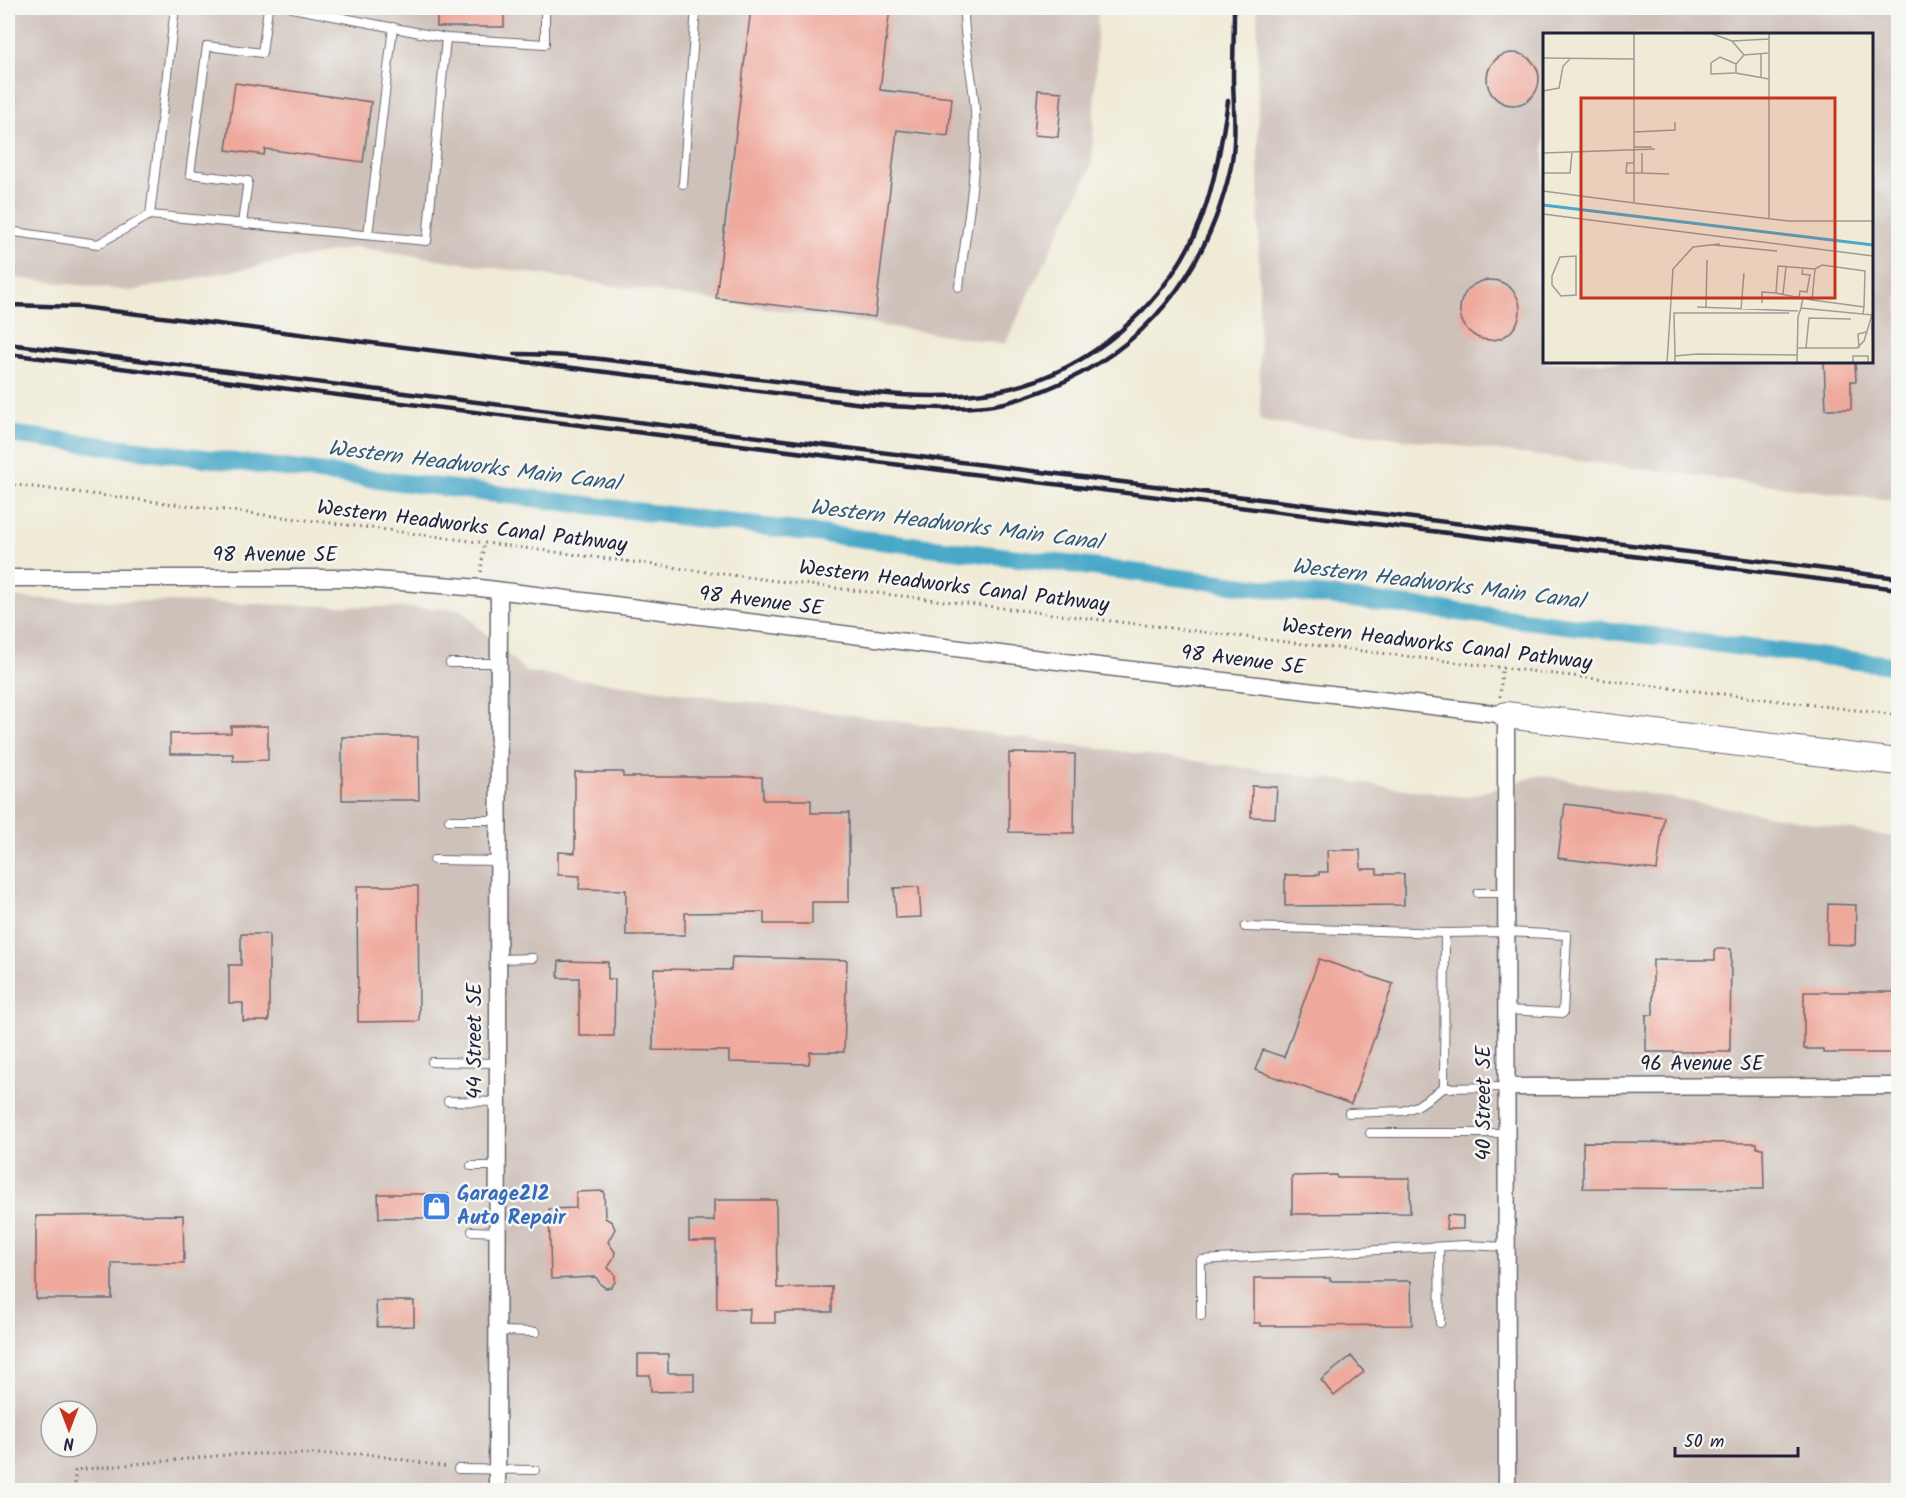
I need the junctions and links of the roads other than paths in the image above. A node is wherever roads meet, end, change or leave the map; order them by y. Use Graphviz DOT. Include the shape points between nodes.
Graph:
graph roads {
  1 [pos="175,8"];
  2 [pos="268,8"];
  3 [pos="292,8"];
  4 [pos="546,8"];
  5 [pos="696,8"];
  6 [pos="964,8"];
  7 [pos="393,27"];
  8 [pos="446,38"];
  9 [pos="682,184"];
  10 [pos="150,215"];
  11 [pos="242,223"];
  12 [pos="8,231"];
  13 [pos="368,235"];
  14 [pos="959,287"];
  15 [pos="8,578"];
  16 [pos="499,592"];
  17 [pos="450,663"];
  18 [pos="498,663"];
  19 [pos="1506,715"];
  20 [pos="1899,762"];
  21 [pos="449,820"];
  22 [pos="498,820"];
  23 [pos="434,860"];
  24 [pos="498,861"];
  25 [pos="1478,893"];
  26 [pos="1506,893"];
  27 [pos="1245,927"];
  28 [pos="1506,932"];
  29 [pos="1445,933"];
  30 [pos="498,958"];
  31 [pos="533,958"];
  32 [pos="1506,1010"];
  33 [pos="432,1062"];
  34 [pos="498,1063"];
  35 [pos="1899,1086"];
  36 [pos="1506,1087"];
  37 [pos="1444,1088"];
  38 [pos="448,1101"];
  39 [pos="498,1102"];
  40 [pos="1349,1113"];
  41 [pos="1370,1133"];
  42 [pos="1506,1133"];
  43 [pos="471,1166"];
  44 [pos="498,1166"];
  45 [pos="472,1231"];
  46 [pos="498,1232"];
  47 [pos="1439,1247"];
  48 [pos="1506,1247"];
  49 [pos="1202,1316"];
  50 [pos="1440,1323"];
  51 [pos="497,1331"];
  52 [pos="536,1332"];
  53 [pos="458,1469"];
  54 [pos="497,1469"];
  55 [pos="535,1470"];
  56 [pos="1481,1489"];
  57 [pos="1507,1490"];
  58 [pos="497,1491"];
  1 -- 10 [label="lane"];
  2 -- 11 [label="lane" via="262,53 207,46 190,174 248,181"];
  3 -- 7 [label="lane"];
  4 -- 8 [label="lane" via="545,44"];
  5 -- 9 [label="lane"];
  6 -- 14 [label="lane" via="976,150"];
  7 -- 8 [label="lane"];
  7 -- 13 [label="lane"];
  8 -- 13 [label="lane" via="427,241"];
  10 -- 11 [label="lane"];
  10 -- 12 [label="lane" via="98,244"];
  11 -- 13 [label="lane"];
  15 -- 16 [label="street, 98 Avenue SE" via="349,578"];
  16 -- 18 [label="street, 44 Street SE"];
  16 -- 19 [label="street, 98 Avenue SE"];
  17 -- 18 [label="lane"];
  18 -- 22 [label="street, 44 Street SE"];
  19 -- 20 [label="main road"];
  19 -- 26 [label="street, 40 Street SE"];
  21 -- 22 [label="lane"];
  22 -- 24 [label="street, 44 Street SE"];
  23 -- 24 [label="lane"];
  24 -- 30 [label="street, 44 Street SE"];
  25 -- 26 [label="lane"];
  26 -- 28 [label="street, 40 Street SE"];
  27 -- 29 [label="lane"];
  28 -- 29 [label="lane"];
  28 -- 32 [label="street, 40 Street SE"];
  28 -- 32 [label="lane" via="1567,935 1563,1013"];
  29 -- 37 [label="lane"];
  30 -- 31 [label="lane"];
  30 -- 34 [label="street, 44 Street SE"];
  32 -- 36 [label="street, 40 Street SE"];
  33 -- 34 [label="lane"];
  34 -- 39 [label="street, 44 Street SE"];
  35 -- 36 [label="street, 96 Avenue SE"];
  36 -- 37 [label="lane"];
  36 -- 42 [label="street, 40 Street SE"];
  37 -- 40 [label="lane" via="1432,1098 1402,1111"];
  38 -- 39 [label="lane"];
  39 -- 44 [label="street, 44 Street SE"];
  41 -- 42 [label="lane"];
  42 -- 48 [label="street, 40 Street SE"];
  43 -- 44 [label="lane"];
  44 -- 46 [label="street, 44 Street SE"];
  45 -- 46 [label="lane"];
  46 -- 51 [label="street, 44 Street SE"];
  47 -- 48 [label="lane"];
  47 -- 49 [label="lane" via="1201,1260"];
  47 -- 50 [label="lane"];
  48 -- 57 [label="street, 40 Street SE"];
  51 -- 52 [label="lane"];
  51 -- 54 [label="street, 44 Street SE"];
  53 -- 54 [label="lane"];
  54 -- 55 [label="lane"];
  54 -- 58 [label="street, 44 Street SE"];
  56 -- 57 [label="lane"];
}
